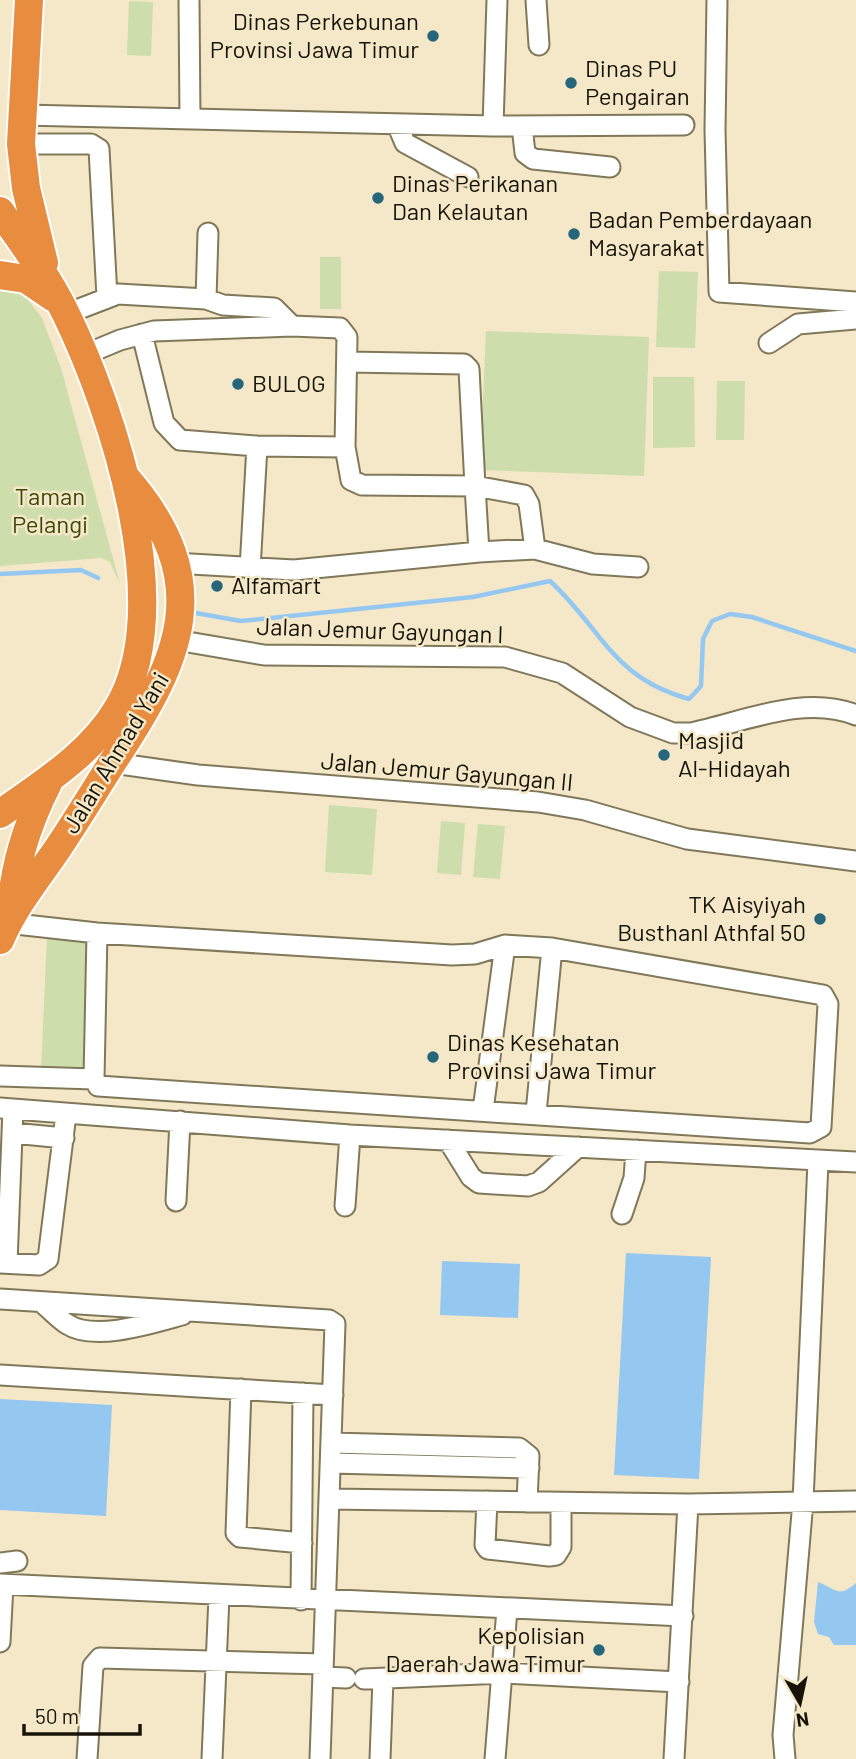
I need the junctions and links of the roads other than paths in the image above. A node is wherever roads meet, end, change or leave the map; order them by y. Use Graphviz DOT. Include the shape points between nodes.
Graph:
graph roads {
  1 [pos="29,0"];
  2 [pos="189,0"];
  3 [pos="497,0"];
  4 [pos="536,0"];
  5 [pos="716,0"];
  6 [pos="539,45"];
  7 [pos="23,115"];
  8 [pos="190,120"];
  9 [pos="397,124"];
  10 [pos="684,125"];
  11 [pos="494,126"];
  12 [pos="522,126"];
  13 [pos="21,144"];
  14 [pos="610,167"];
  15 [pos="468,177"];
  16 [pos="0,211"];
  17 [pos="208,233"];
  18 [pos="0,275"];
  19 [pos="49,283"];
  20 [pos="107,297"];
  21 [pos="206,299"];
  22 [pos="856,302"];
  23 [pos="64,311"];
  24 [pos="856,319"];
  25 [pos="292,326"];
  26 [pos="142,334"];
  27 [pos="769,343"];
  28 [pos="85,355"];
  29 [pos="348,362"];
  30 [pos="257,446"];
  31 [pos="345,447"];
  32 [pos="127,478"];
  33 [pos="475,486"];
  34 [pos="535,549"];
  35 [pos="479,552"];
  36 [pos="174,564"];
  37 [pos="638,567"];
  38 [pos="250,569"];
  39 [pos="179,617"];
  40 [pos="856,715"];
  41 [pos="110,767"];
  42 [pos="52,777"];
  43 [pos="0,786"];
  44 [pos="0,814"];
  45 [pos="856,861"];
  46 [pos="6,926"];
  47 [pos="97,933"];
  48 [pos="505,945"];
  49 [pos="552,948"];
  50 [pos="0,1076"];
  51 [pos="94,1079"];
  52 [pos="6,1108"];
  53 [pos="483,1110"];
  54 [pos="536,1113"];
  55 [pos="66,1114"];
  56 [pos="180,1121"];
  57 [pos="13,1133"];
  58 [pos="350,1135"];
  59 [pos="64,1138"];
  60 [pos="448,1140"];
  61 [pos="578,1147"];
  62 [pos="636,1150"];
  63 [pos="818,1162"];
  64 [pos="856,1162"];
  65 [pos="176,1200"];
  66 [pos="345,1206"];
  67 [pos="622,1214"];
  68 [pos="4,1263"];
  69 [pos="0,1299"];
  70 [pos="0,1375"];
  71 [pos="241,1389"];
  72 [pos="303,1393"];
  73 [pos="333,1395"];
  74 [pos="332,1443"];
  75 [pos="331,1463"];
  76 [pos="529,1468"];
  77 [pos="329,1499"];
  78 [pos="803,1500"];
  79 [pos="487,1501"];
  80 [pos="527,1502"];
  81 [pos="856,1502"];
  82 [pos="561,1503"];
  83 [pos="688,1504"];
  84 [pos="302,1543"];
  85 [pos="2,1585"];
  86 [pos="219,1596"];
  87 [pos="301,1600"];
  88 [pos="326,1601"];
  89 [pos="507,1609"];
  90 [pos="683,1616"];
  91 [pos="0,1642"];
  92 [pos="218,1663"];
  93 [pos="323,1671"];
  94 [pos="504,1673"];
  95 [pos="364,1679"];
  96 [pos="679,1682"];
  97 [pos="87,1759"];
  98 [pos="212,1759"];
  99 [pos="320,1759"];
  100 [pos="380,1759"];
  101 [pos="495,1759"];
  102 [pos="674,1759"];
  103 [pos="785,1759"];
  1 -- 7 [label="highway"];
  2 -- 8 [label="street"];
  3 -- 11 [label="street"];
  4 -- 6 [label="street"];
  5 -- 22 [label="street" via="719,292"];
  7 -- 8 [label="street"];
  7 -- 13 [label="highway"];
  8 -- 9 [label="street"];
  9 -- 11 [label="street"];
  9 -- 15 [label="street" via="405,143"];
  10 -- 12 [label="street"];
  11 -- 12 [label="street"];
  12 -- 14 [label="street" via="525,153 533,159"];
  13 -- 19 [label="highway" via="26,188"];
  13 -- 20 [label="street" via="91,144 99,149"];
  16 -- 19 [label="highway"];
  17 -- 21 [label="street"];
  18 -- 23 [label="highway" via="26,279 47,291"];
  19 -- 23 [label="highway"];
  20 -- 21 [label="street"];
  20 -- 23 [label="street"];
  21 -- 25 [label="street" via="223,306 274,308"];
  23 -- 28 [label="highway"];
  24 -- 27 [label="street" via="798,324"];
  25 -- 26 [label="street"];
  25 -- 29 [label="street" via="343,330"];
  26 -- 28 [label="street"];
  26 -- 30 [label="street" via="158,406 174,436 187,442"];
  28 -- 32 [label="highway"];
  29 -- 31 [label="street"];
  29 -- 33 [label="street" via="464,364 469,369"];
  30 -- 31 [label="street"];
  30 -- 38 [label="street"];
  31 -- 33 [label="street" via="347,472 356,485"];
  32 -- 36 [label="highway" via="160,523"];
  32 -- 42 [label="highway" via="141,587 136,663 128,689 108,724"];
  33 -- 34 [label="street" via="524,495"];
  33 -- 35 [label="street"];
  34 -- 35 [label="street"];
  34 -- 37 [label="street" via="593,564"];
  35 -- 38 [label="street" via="328,568"];
  36 -- 38 [label="street"];
  36 -- 39 [label="highway"];
  39 -- 40 [label="street, Jalan Jemur Gayungan I" via="264,655 505,657 554,670 619,711 673,733 803,708 834,708"];
  39 -- 41 [label="highway, Jalan Ahmad Yani" via="158,690"];
  41 -- 42 [label="highway"];
  41 -- 45 [label="street, Jalan Jemur Gayungan II" via="538,802 585,810 687,839"];
  41 -- 46 [label="highway, Jalan Ahmad Yani"];
  42 -- 43 [label="highway"];
  42 -- 44 [label="highway"];
  42 -- 46 [label="highway" via="26,830"];
  46 -- 47 [label="street"];
  47 -- 48 [label="street" via="452,955"];
  47 -- 51 [label="street"];
  48 -- 49 [label="street"];
  48 -- 53 [label="street"];
  49 -- 54 [label="street"];
  49 -- 54 [label="street" via="822,995 828,1004 821,1127 810,1133"];
  50 -- 51 [label="street"];
  51 -- 53 [label="street" via="98,1086"];
  52 -- 55 [label="street"];
  52 -- 57 [label="street"];
  53 -- 54 [label="street"];
  55 -- 56 [label="street"];
  55 -- 59 [label="street"];
  56 -- 58 [label="street"];
  56 -- 65 [label="street"];
  57 -- 59 [label="street"];
  57 -- 68 [label="street"];
  58 -- 60 [label="street"];
  58 -- 66 [label="street"];
  59 -- 68 [label="street" via="48,1259 38,1265"];
  60 -- 61 [label="street"];
  60 -- 61 [label="street" via="479,1183 528,1186 539,1182"];
  61 -- 62 [label="street"];
  62 -- 63 [label="street"];
  62 -- 67 [label="street" via="634,1178"];
  63 -- 64 [label="street"];
  63 -- 78 [label="street"];
  69 -- 73 [label="street" via="331,1321 336,1327"];
  70 -- 71 [label="street"];
  71 -- 72 [label="street"];
  71 -- 84 [label="street" via="236,1533"];
  72 -- 73 [label="street"];
  72 -- 84 [label="street"];
  73 -- 74 [label="street"];
  74 -- 75 [label="street"];
  74 -- 76 [label="street" via="519,1448 529,1456"];
  75 -- 76 [label="street"];
  75 -- 77 [label="street"];
  76 -- 80 [label="street"];
  77 -- 79 [label="street"];
  77 -- 88 [label="street"];
  78 -- 81 [label="street"];
  78 -- 83 [label="street"];
  78 -- 103 [label="street" via="783,1735"];
  79 -- 80 [label="street"];
  79 -- 82 [label="street" via="488,1549 549,1556 561,1547"];
  80 -- 82 [label="street"];
  82 -- 83 [label="street"];
  83 -- 90 [label="street"];
  84 -- 87 [label="street"];
  85 -- 86 [label="street"];
  85 -- 91 [label="street"];
  86 -- 87 [label="street"];
  86 -- 92 [label="street"];
  87 -- 88 [label="street"];
  88 -- 89 [label="street"];
  88 -- 93 [label="street"];
  89 -- 90 [label="street"];
  89 -- 94 [label="street"];
  90 -- 96 [label="street"];
  92 -- 93 [label="street"];
  92 -- 97 [label="street" via="97,1660"];
  92 -- 98 [label="street"];
  93 -- 95 [label="street"];
  93 -- 99 [label="street"];
  94 -- 95 [label="street"];
  94 -- 96 [label="street"];
  94 -- 101 [label="street"];
  95 -- 100 [label="street"];
  96 -- 102 [label="street"];
}
